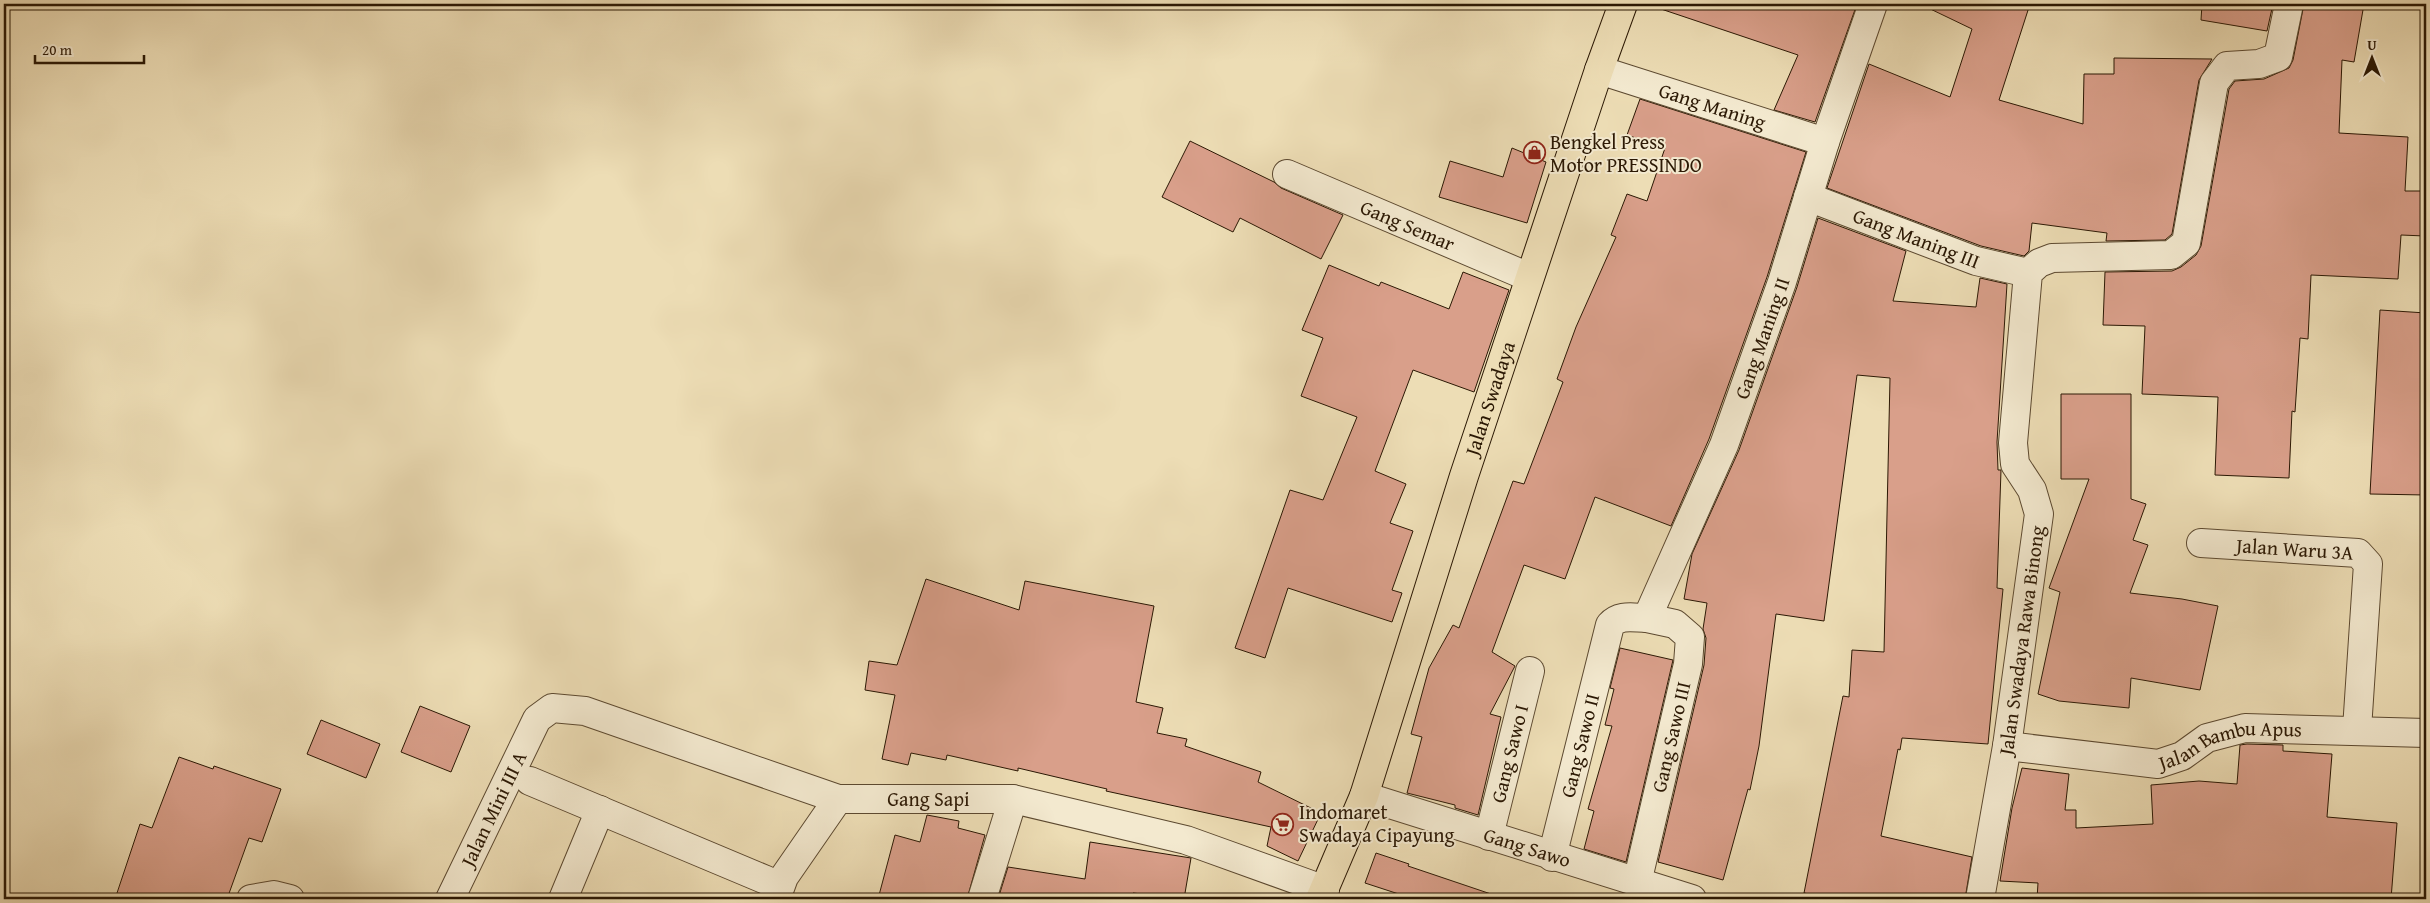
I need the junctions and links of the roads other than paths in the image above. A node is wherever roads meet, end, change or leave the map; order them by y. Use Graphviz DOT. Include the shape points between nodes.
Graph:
graph roads {
  1 [pos="1623,4"];
  2 [pos="1873,4"];
  3 [pos="2289,4"];
  4 [pos="1598,70"];
  5 [pos="1825,142"];
  6 [pos="1287,174"];
  7 [pos="1808,197"];
  8 [pos="2028,273"];
  9 [pos="1529,277"];
  10 [pos="2201,544"];
  11 [pos="1647,618"];
  12 [pos="1530,671"];
  13 [pos="537,719"];
  14 [pos="2357,729"];
  15 [pos="2426,733"];
  16 [pos="2007,746"];
  17 [pos="530,781"];
  18 [pos="1364,796"];
  19 [pos="838,799"];
  20 [pos="1013,799"];
  21 [pos="600,810"];
  22 [pos="1489,836"];
  23 [pos="1552,857"];
  24 [pos="1637,883"];
  25 [pos="771,889"];
  26 [pos="1322,894"];
  27 [pos="251,899"];
  28 [pos="290,899"];
  29 [pos="450,899"];
  30 [pos="563,899"];
  31 [pos="982,899"];
  32 [pos="1692,899"];
  33 [pos="1980,899"];
  1 -- 4 [label="main road, Jalan Swadaya"];
  2 -- 5 [label="street, Gang Maning II"];
  3 -- 8 [label="street" via="2278,57 2259,64 2227,66 2214,83 2186,243 2171,255 2052,258 2039,263"];
  4 -- 5 [label="street, Gang Maning"];
  4 -- 9 [label="main road, Jalan Swadaya"];
  5 -- 7 [label="street, Gang Maning II"];
  6 -- 9 [label="street, Gang Semar"];
  7 -- 8 [label="street, Gang Maning III" via="1976,261"];
  7 -- 11 [label="street, Gang Maning II" via="1782,282 1724,445"];
  8 -- 16 [label="street, Jalan Swadaya Rawa Binong" via="2013,443 2015,464 2032,490 2039,514"];
  9 -- 18 [label="main road, Jalan Swadaya"];
  10 -- 14 [label="street, Jalan Waru 3A" via="2358,553 2368,564"];
  11 -- 23 [label="street, Gang Sawo II" via="1616,619 1610,625"];
  11 -- 24 [label="street, Gang Sawo III" via="1675,624 1690,637 1688,664"];
  12 -- 22 [label="street, Gang Sawo I"];
  13 -- 19 [label="street, Gang Sapi" via="552,708 585,711"];
  13 -- 29 [label="street, Jalan Mini III A"];
  14 -- 15 [label="street, Jalan Bambu Apus"];
  14 -- 16 [label="street, Jalan Bambu Apus" via="2246,728 2207,738 2182,756 2158,764"];
  16 -- 33 [label="street, Jalan Swadaya Rawa Binong"];
  17 -- 21 [label="street"];
  18 -- 22 [label="street, Gang Sawo"];
  18 -- 26 [label="main road"];
  19 -- 20 [label="street, Gang Sapi"];
  19 -- 25 [label="street" via="784,877"];
  20 -- 26 [label="street, Gang Sapi" via="1186,840"];
  20 -- 31 [label="street"];
  21 -- 25 [label="street"];
  21 -- 30 [label="street"];
  22 -- 23 [label="street, Gang Sawo"];
  23 -- 24 [label="street, Gang Sawo"];
  24 -- 32 [label="street, Gang Sawo"];
  27 -- 28 [label="street" via="274,895"];
}
